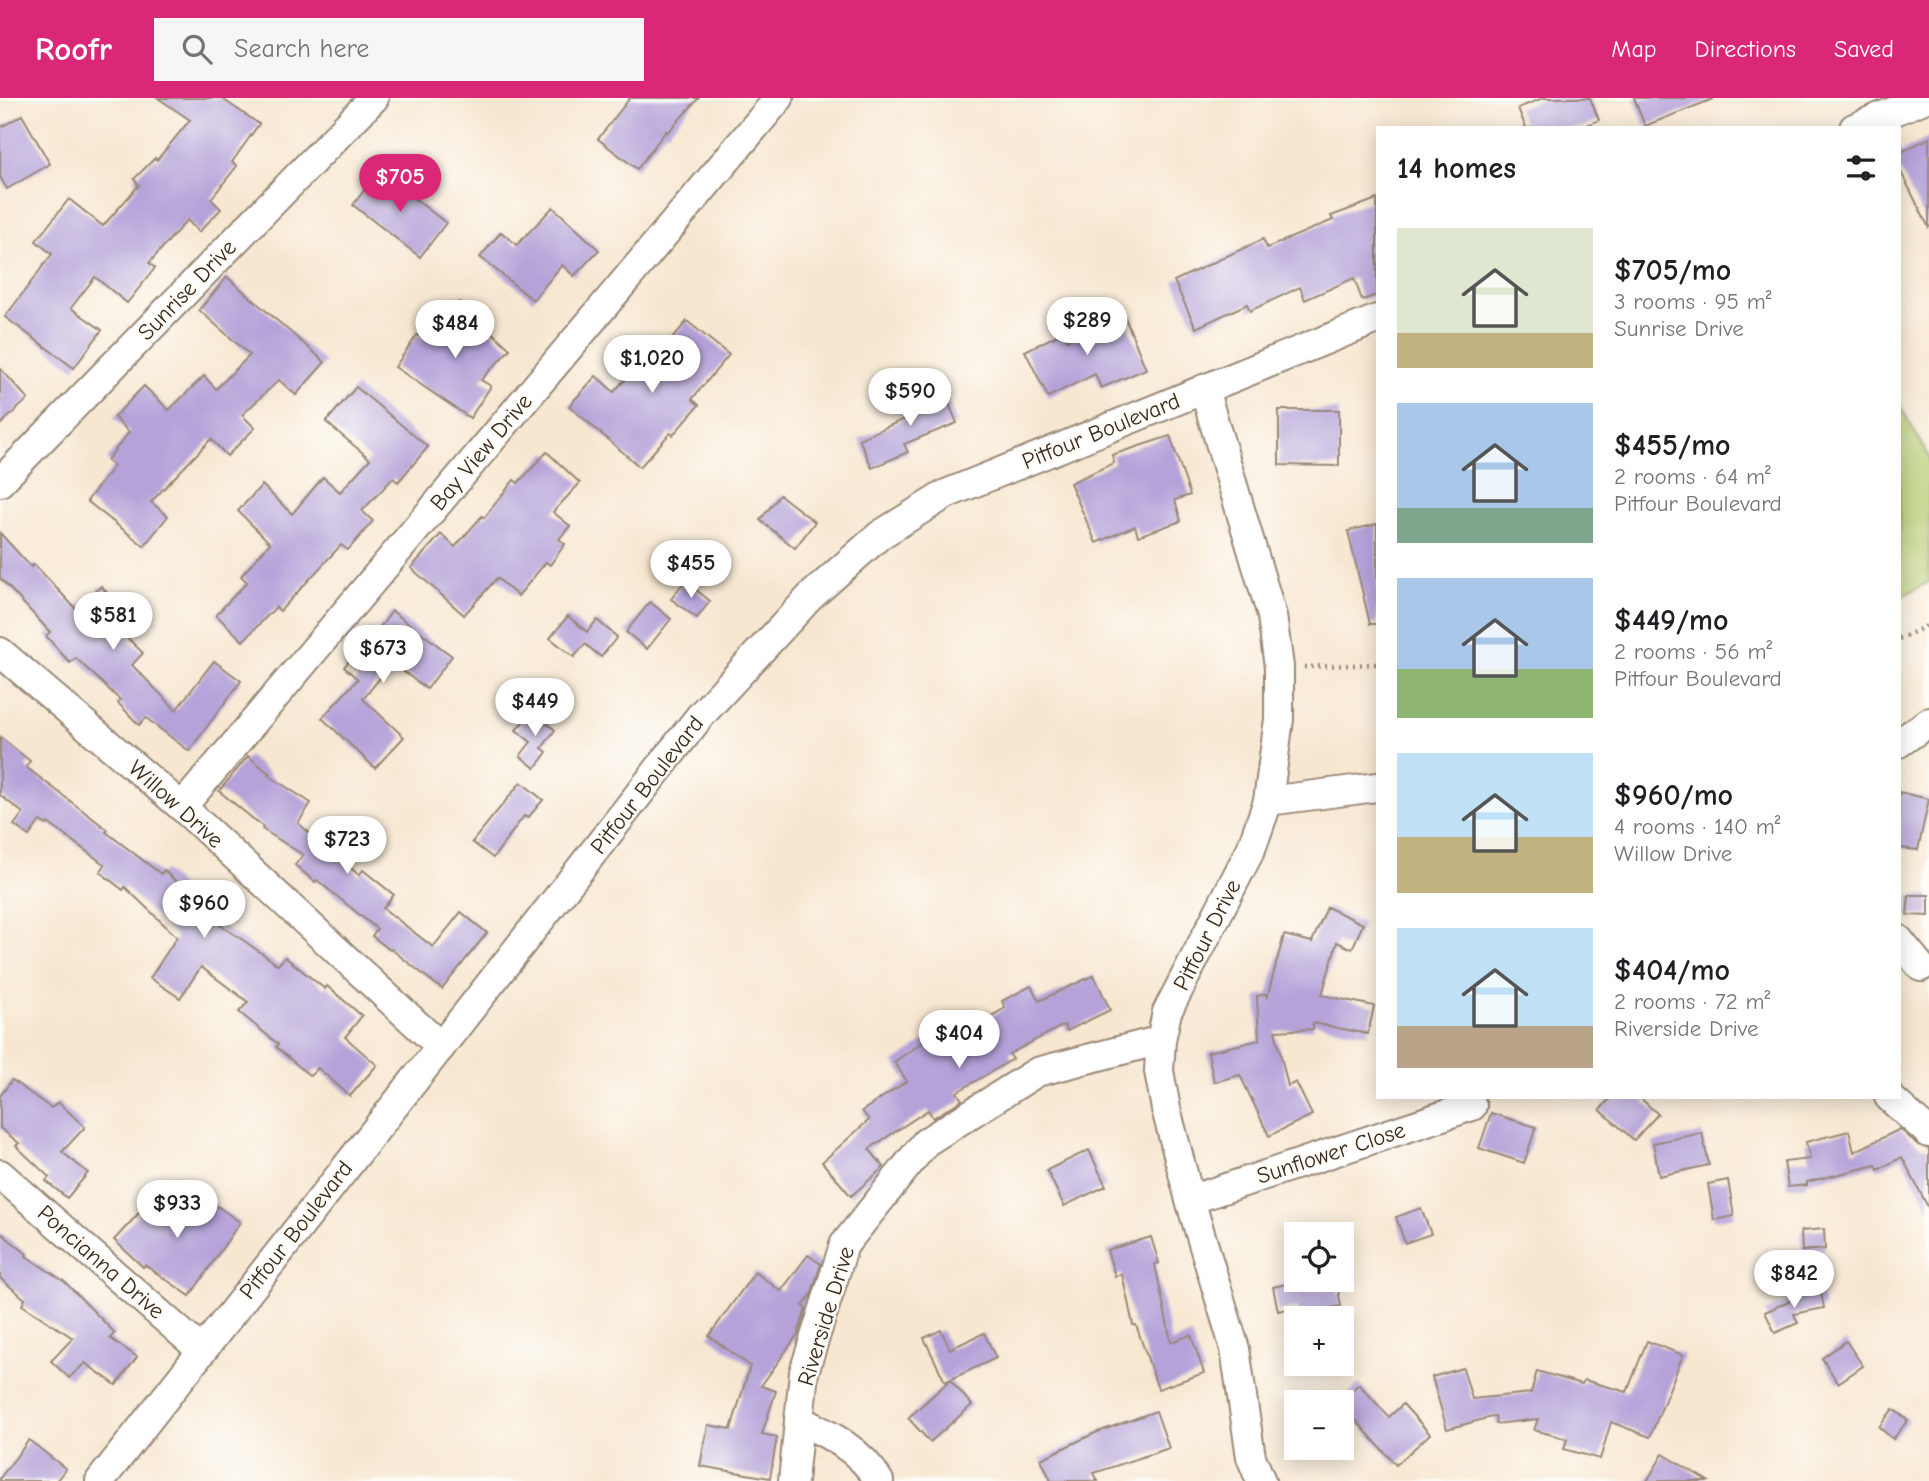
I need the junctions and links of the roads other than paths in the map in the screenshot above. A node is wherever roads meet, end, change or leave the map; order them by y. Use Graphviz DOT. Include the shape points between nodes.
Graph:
graph roads {
  1 [pos="374,98"];
  2 [pos="779,98"];
  3 [pos="1926,98"];
  4 [pos="1877,108"];
  5 [pos="1856,126"];
  6 [pos="1376,319"];
  7 [pos="1204,389"];
  8 [pos="0,482"];
  9 [pos="0,652"];
  10 [pos="1929,722"];
  11 [pos="1901,742"];
  12 [pos="1376,787"];
  13 [pos="1268,801"];
  14 [pos="181,807"];
  15 [pos="1901,942"];
  16 [pos="1921,967"];
  17 [pos="1161,1040"];
  18 [pos="441,1047"];
  19 [pos="1891,1099"];
  20 [pos="1472,1106"];
  21 [pos="1929,1133"];
  22 [pos="0,1174"];
  23 [pos="1190,1200"];
  24 [pos="202,1351"];
  25 [pos="799,1420"];
  26 [pos="100,1481"];
  27 [pos="793,1481"];
  28 [pos="879,1481"];
  29 [pos="1261,1481"];
  1 -- 8 [label="street, Sunrise Drive"];
  2 -- 14 [label="street, Bay View Drive"];
  3 -- 4 [label="street"];
  4 -- 5 [label="street"];
  6 -- 7 [label="street, Pitfour Boulevard"];
  7 -- 13 [label="street, Pitfour Drive" via="1272,616 1279,667 1279,719"];
  7 -- 18 [label="street, Pitfour Boulevard" via="946,494 880,535 810,597 701,715"];
  9 -- 14 [label="street, Willow Drive"];
  10 -- 11 [label="street"];
  12 -- 13 [label="street"];
  13 -- 17 [label="street, Pitfour Drive" via="1251,849 1167,1012"];
  14 -- 18 [label="street, Willow Drive"];
  15 -- 16 [label="street"];
  17 -- 23 [label="street, Pitfour Drive" via="1166,1109"];
  17 -- 25 [label="street, Riverside Drive" via="1037,1072 926,1142 844,1245 804,1372"];
  18 -- 24 [label="street, Pitfour Boulevard"];
  19 -- 21 [label="street"];
  20 -- 23 [label="street, Sunflower Close"];
  22 -- 24 [label="street, Poncianna Drive"];
  23 -- 29 [label="street, Pitfour Drive" via="1235,1349 1251,1457"];
  24 -- 26 [label="street, Pitfour Boulevard"];
  25 -- 27 [label="street, Riverside Drive"];
  25 -- 28 [label="street" via="839,1440"];
}
